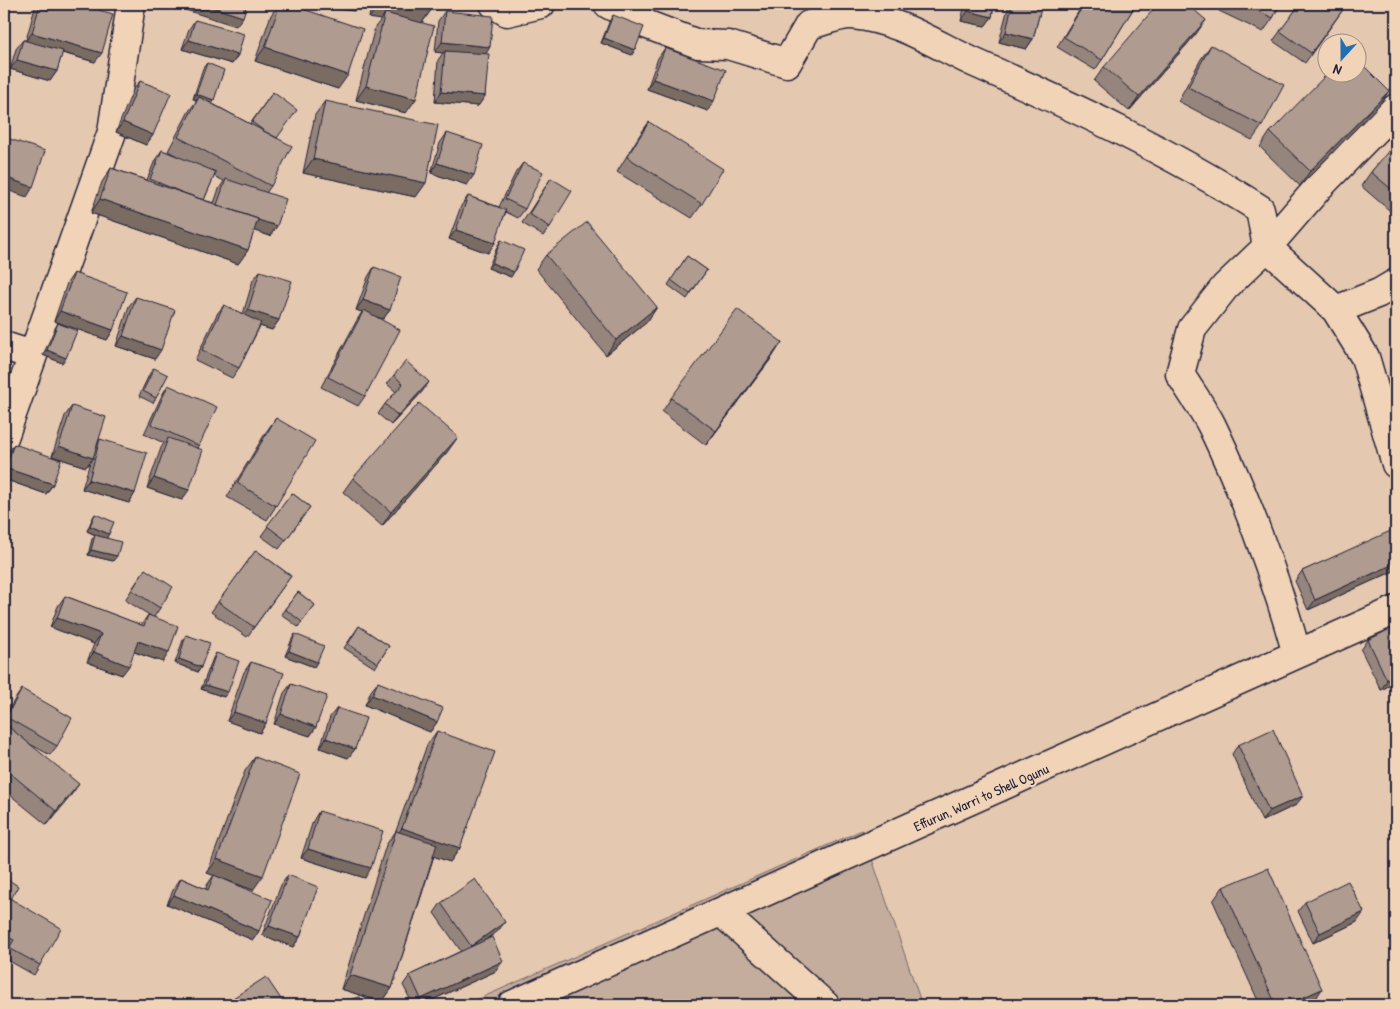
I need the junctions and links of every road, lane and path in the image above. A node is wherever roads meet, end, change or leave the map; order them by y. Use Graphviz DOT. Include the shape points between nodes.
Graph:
graph roads {
  1 [pos="131,4"];
  2 [pos="494,4"];
  3 [pos="541,4"];
  4 [pos="608,4"];
  5 [pos="1396,108"];
  6 [pos="1267,247"];
  7 [pos="1396,283"];
  8 [pos="1336,310"];
  9 [pos="4,346"];
  10 [pos="32,355"];
  11 [pos="4,437"];
  12 [pos="1396,464"];
  13 [pos="1396,610"];
  14 [pos="1297,654"];
  15 [pos="721,912"];
  16 [pos="512,1005"];
  17 [pos="826,1005"];
  1 -- 10 [label="street" via="112,132"];
  2 -- 3 [label="street" via="507,12"];
  4 -- 6 [label="street" via="648,25 698,44 728,45 787,63 809,24 851,15 902,26 1130,135 1214,180 1260,210"];
  5 -- 6 [label="street" via="1318,188"];
  6 -- 8 [label="street"];
  6 -- 14 [label="street" via="1225,287 1192,329 1180,374 1211,424 1232,473 1279,591"];
  7 -- 8 [label="street"];
  8 -- 12 [label="street" via="1365,357"];
  9 -- 10 [label="street"];
  10 -- 11 [label="street"];
  13 -- 14 [label="street, Effurun, Warri to Shell Ogunu"];
  14 -- 15 [label="street, Effurun, Warri to Shell Ogunu"];
  15 -- 16 [label="street, Effurun, Warri to Shell Ogunu"];
  15 -- 17 [label="street"];
}
